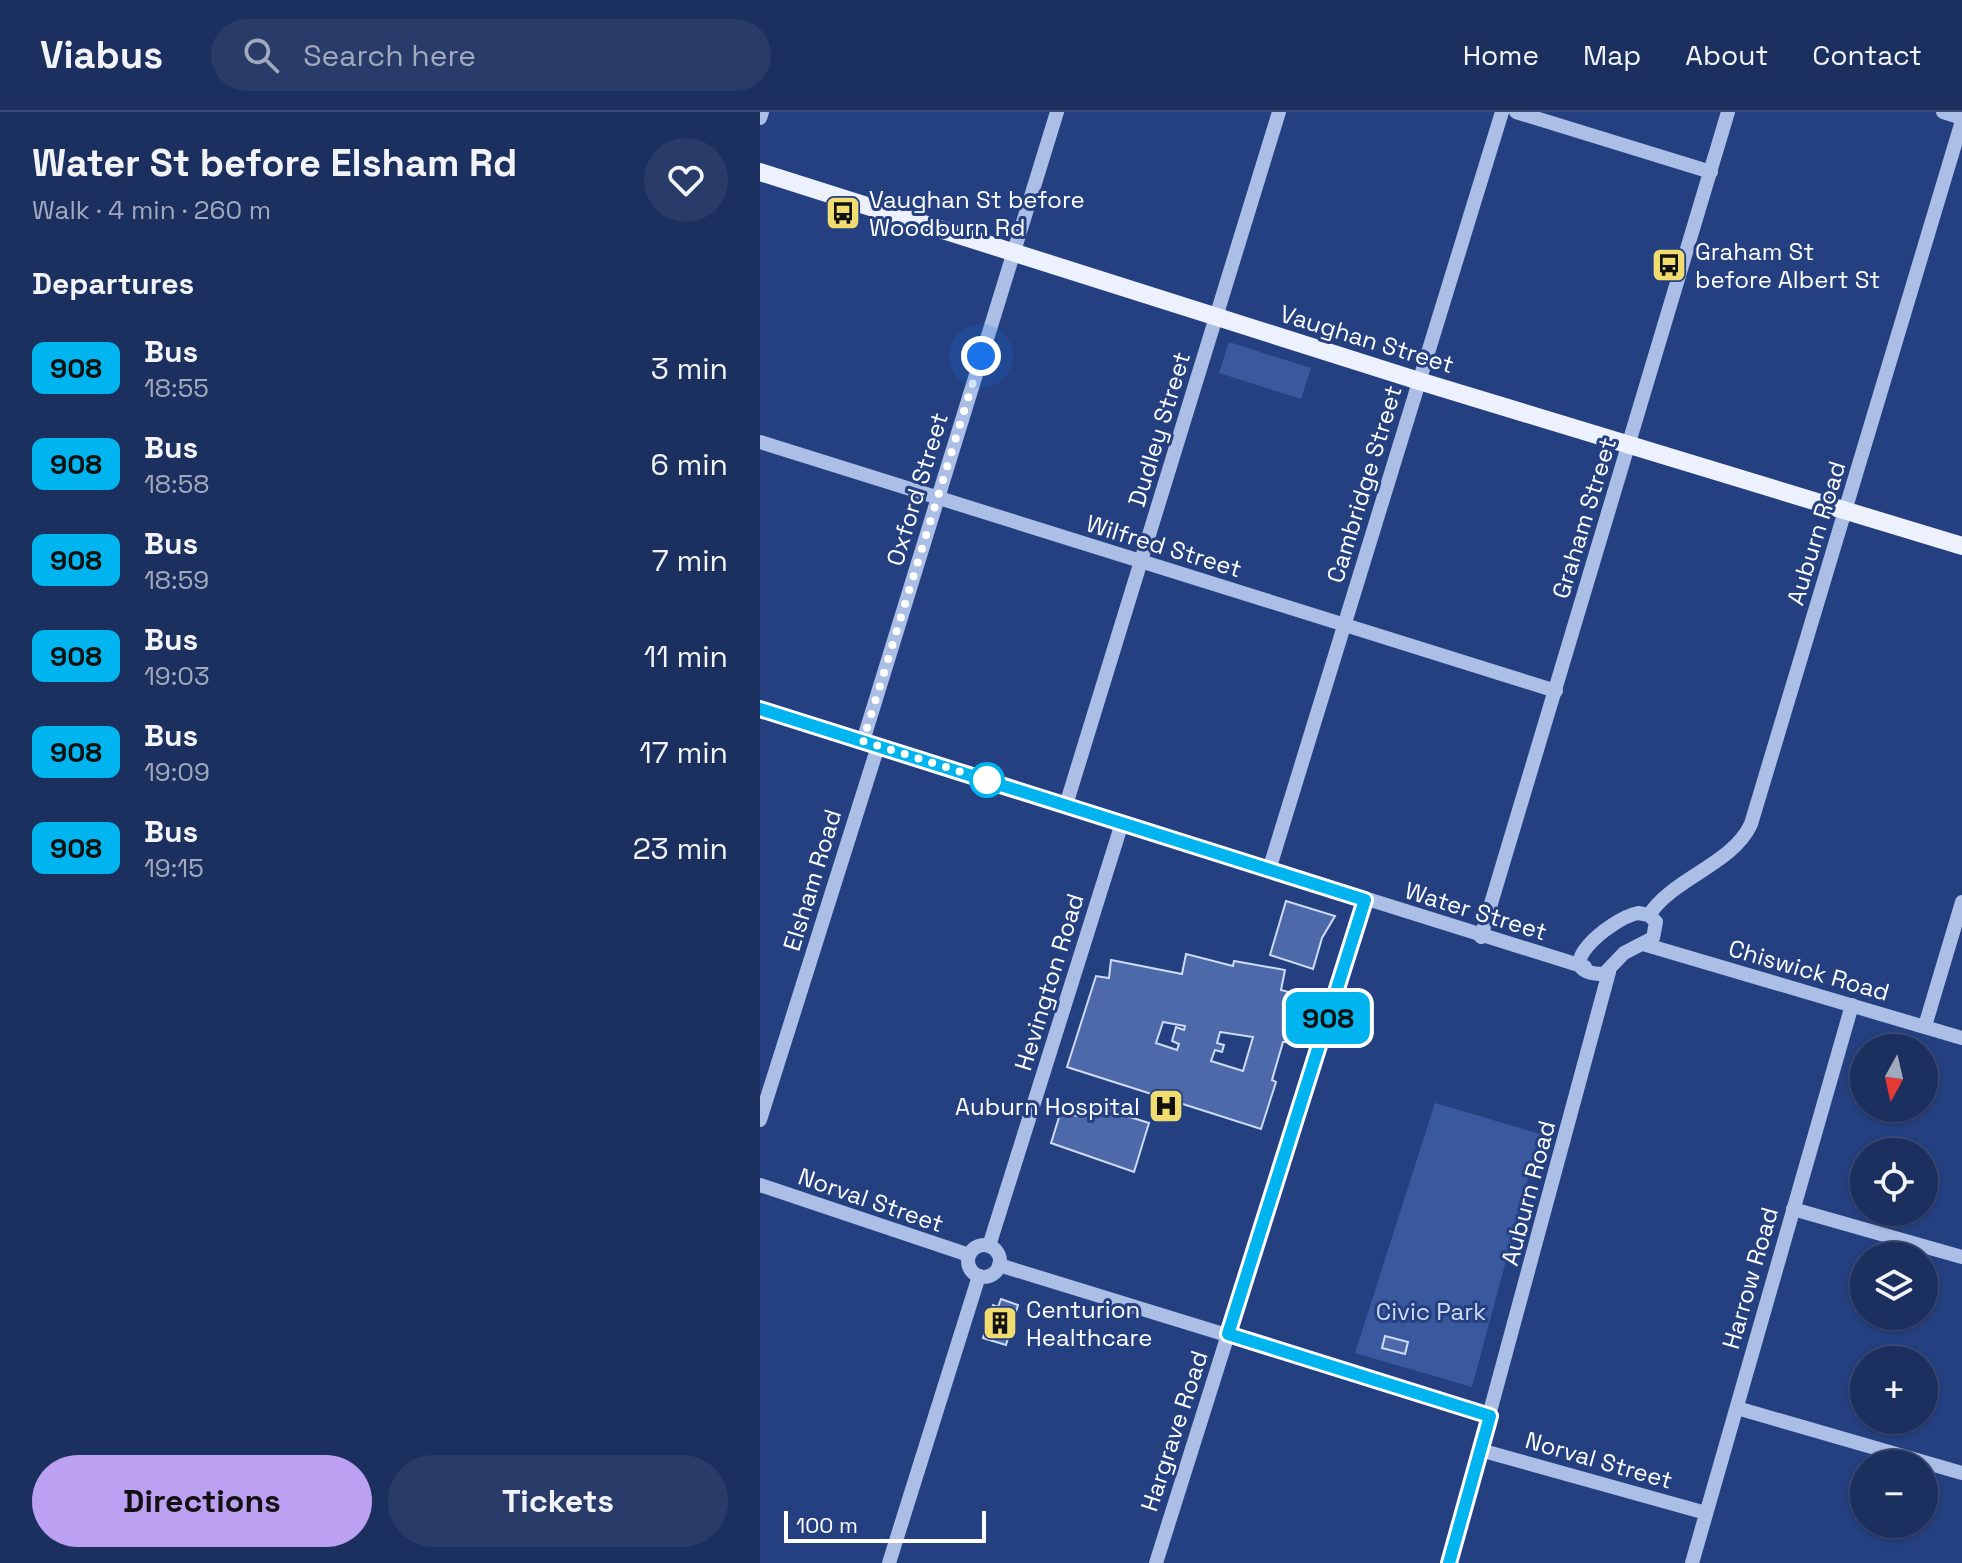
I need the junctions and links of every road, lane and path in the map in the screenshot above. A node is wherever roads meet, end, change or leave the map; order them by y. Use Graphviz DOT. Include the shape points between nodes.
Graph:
graph roads {
  1 [pos="762,112"];
  2 [pos="1057,112"];
  3 [pos="1279,112"];
  4 [pos="1502,112"];
  5 [pos="1516,112"];
  6 [pos="1728,112"];
  7 [pos="1943,112"];
  8 [pos="760,118"];
  9 [pos="1962,120"];
  10 [pos="760,172"];
  11 [pos="1711,172"];
  12 [pos="1013,253"];
  13 [pos="1216,317"];
  14 [pos="1419,381"];
  15 [pos="760,442"];
  16 [pos="1629,445"];
  17 [pos="937,498"];
  18 [pos="1845,510"];
  19 [pos="1962,546"];
  20 [pos="1141,561"];
  21 [pos="1344,626"];
  22 [pos="1556,691"];
  23 [pos="760,709"];
  24 [pos="863,741"];
  25 [pos="878,746"];
  26 [pos="1066,805"];
  27 [pos="1122,823"];
  28 [pos="1269,870"];
  29 [pos="1365,900"];
  30 [pos="1962,902"];
  31 [pos="1649,915"];
  32 [pos="1481,937"];
  33 [pos="1643,944"];
  34 [pos="1585,967"];
  35 [pos="1609,972"];
  36 [pos="1852,1005"];
  37 [pos="1925,1026"];
  38 [pos="1962,1038"];
  39 [pos="760,1120"];
  40 [pos="760,1185"];
  41 [pos="1793,1209"];
  42 [pos="989,1246"];
  43 [pos="969,1255"];
  44 [pos="1962,1257"];
  45 [pos="999,1265"];
  46 [pos="979,1276"];
  47 [pos="1228,1334"];
  48 [pos="1737,1408"];
  49 [pos="1490,1416"];
  50 [pos="1480,1450"];
  51 [pos="1962,1473"];
  52 [pos="1706,1513"];
  53 [pos="889,1563"];
  54 [pos="1156,1563"];
  55 [pos="1449,1563"];
  56 [pos="1692,1563"];
  1 -- 8 [label="street"];
  2 -- 12 [label="street, Oxford Street"];
  3 -- 13 [label="street, Dudley Street"];
  4 -- 14 [label="street, Cambridge Street"];
  5 -- 11 [label="street"];
  6 -- 11 [label="street, Graham Street"];
  7 -- 9 [label="street"];
  9 -- 18 [label="street, Auburn Road"];
  10 -- 12 [label="main road, Vaughan Street"];
  11 -- 16 [label="street, Graham Street"];
  12 -- 13 [label="main road, Vaughan Street"];
  12 -- 17 [label="street, Oxford Street"];
  13 -- 14 [label="main road, Vaughan Street"];
  13 -- 20 [label="street, Dudley Street"];
  14 -- 16 [label="main road, Vaughan Street"];
  14 -- 21 [label="street, Cambridge Street"];
  15 -- 17 [label="street, Wilfred Street"];
  16 -- 18 [label="main road, Vaughan Street"];
  16 -- 22 [label="street, Graham Street"];
  17 -- 20 [label="street, Wilfred Street"];
  17 -- 24 [label="street, Oxford Street"];
  18 -- 19 [label="main road, Vaughan Street"];
  18 -- 31 [label="street, Auburn Road" via="1748,831 1658,901"];
  20 -- 21 [label="street, Wilfred Street"];
  20 -- 26 [label="street, Dudley Street"];
  21 -- 22 [label="street, Wilfred Street"];
  21 -- 28 [label="street, Cambridge Street"];
  22 -- 32 [label="street, Graham Street"];
  23 -- 24 [label="street, Water Street"];
  24 -- 25 [label="street, Water Street"];
  25 -- 26 [label="street, Water Street"];
  25 -- 39 [label="street, Elsham Road"];
  26 -- 27 [label="street, Water Street"];
  27 -- 28 [label="street, Water Street"];
  27 -- 42 [label="street, Hevington Road"];
  28 -- 29 [label="street, Water Street"];
  29 -- 32 [label="street, Water Street"];
  29 -- 47 [label="street, Hargrave Road"];
  30 -- 37 [label="street"];
  31 -- 33 [label="street" via="1656,932"];
  31 -- 34 [label="street" via="1626,916 1592,938 1581,956"];
  32 -- 34 [label="street, Water Street"];
  33 -- 35 [label="street" via="1624,953"];
  33 -- 36 [label="street, Chiswick Road"];
  34 -- 35 [label="street, Water Street" via="1599,975"];
  35 -- 49 [label="street, Auburn Road"];
  36 -- 37 [label="street, Chiswick Road"];
  36 -- 41 [label="street, Harrow Road"];
  37 -- 38 [label="street, Chiswick Road"];
  40 -- 43 [label="street, Norval Street"];
  41 -- 44 [label="street"];
  41 -- 48 [label="street, Harrow Road"];
  42 -- 43 [label="street" via="980,1245"];
  42 -- 45 [label="street" via="997,1251"];
  43 -- 46 [label="street" via="970,1267"];
  45 -- 46 [label="street" via="989,1276"];
  45 -- 47 [label="street"];
  46 -- 53 [label="street"];
  47 -- 49 [label="street"];
  47 -- 54 [label="street, Hargrave Road"];
  48 -- 51 [label="street"];
  48 -- 52 [label="street, Harrow Road"];
  49 -- 50 [label="street, Auburn Road"];
  50 -- 52 [label="street, Norval Street"];
  50 -- 55 [label="street, Auburn Road"];
  52 -- 56 [label="street, Harrow Road"];
}
